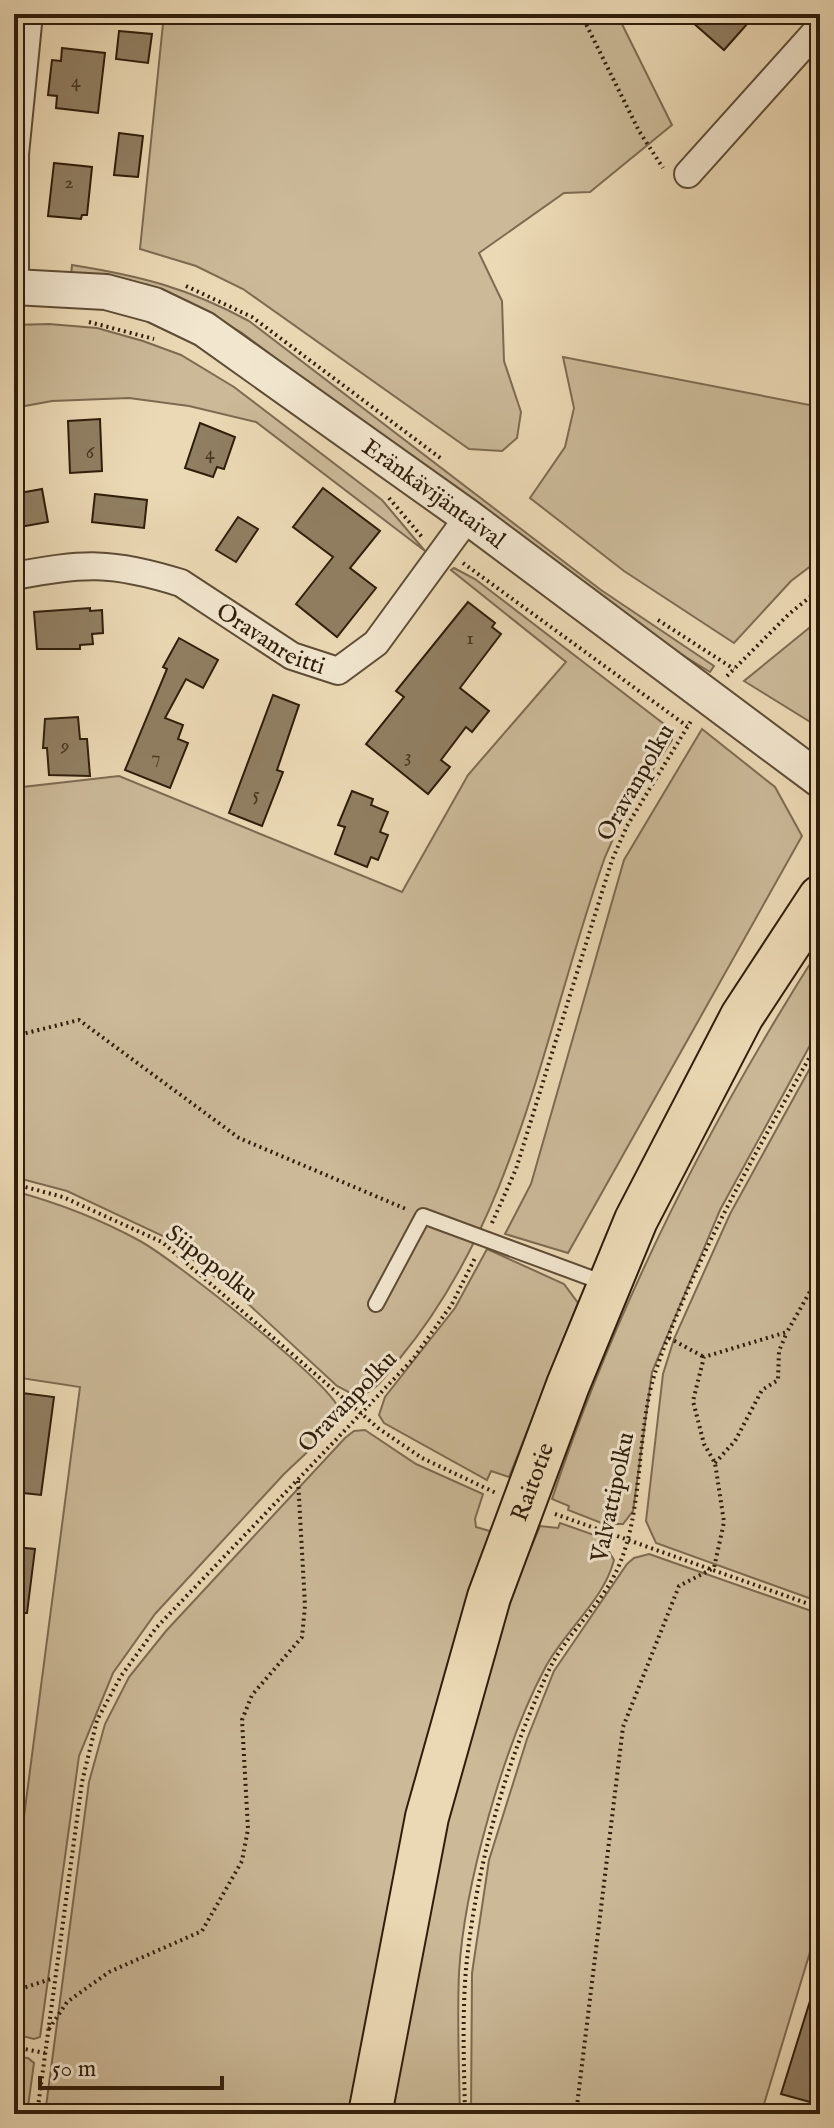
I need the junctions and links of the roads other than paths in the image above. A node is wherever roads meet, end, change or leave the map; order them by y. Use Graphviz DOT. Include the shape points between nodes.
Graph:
graph roads {
  1 [pos="29,14"];
  2 [pos="820,27"];
  3 [pos="688,174"];
  4 [pos="15,287"];
  5 [pos="468,517"];
  6 [pos="14,576"];
  7 [pos="820,780"];
  8 [pos="820,897"];
  9 [pos="609,1285"];
  10 [pos="376,1304"];
  11 [pos="370,2114"];
  1 -- 4 [label="street" via="15,154"];
  2 -- 3 [label="street"];
  4 -- 5 [label="street, Eränkävijäntaival" via="106,292 154,305 204,329"];
  5 -- 6 [label="street, Oravanreitti" via="376,643 338,671 292,656 181,583 162,577 80,564"];
  5 -- 7 [label="street, Eränkävijäntaival"];
  8 -- 9 [label="main road, Raitotie" via="742,1016 636,1220"];
  9 -- 10 [label="lane" via="423,1216"];
  9 -- 11 [label="main road, Raitotie" via="489,1597 427,1817"];
}
